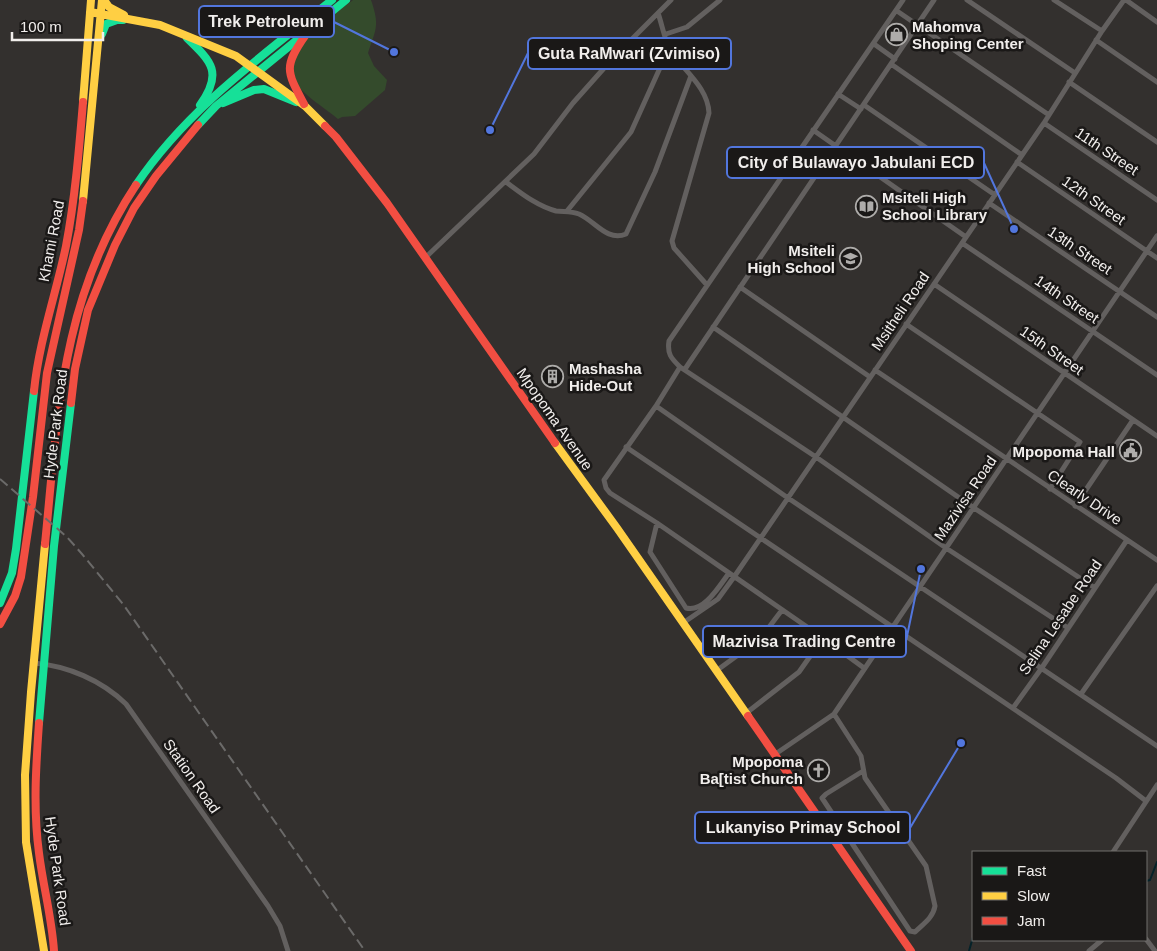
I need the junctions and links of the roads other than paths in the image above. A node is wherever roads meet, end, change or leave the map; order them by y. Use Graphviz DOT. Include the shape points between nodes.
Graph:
graph roads {
  1 [pos="91,0"];
  2 [pos="104,0"];
  3 [pos="332,0"];
  4 [pos="346,0"];
  5 [pos="671,0"];
  6 [pos="720,0"];
  7 [pos="904,0"];
  8 [pos="934,0"];
  9 [pos="966,0"];
  10 [pos="1054,0"];
  11 [pos="1125,0"];
  12 [pos="897,11"];
  13 [pos="90,12"];
  14 [pos="658,12"];
  15 [pos="101,13"];
  16 [pos="133,20"];
  17 [pos="1157,22"];
  18 [pos="918,24"];
  19 [pos="312,27"];
  20 [pos="1102,32"];
  21 [pos="666,34"];
  22 [pos="183,35"];
  23 [pos="1096,40"];
  24 [pos="99,43"];
  25 [pos="874,44"];
  26 [pos="669,48"];
  27 [pos="895,59"];
  28 [pos="891,64"];
  29 [pos="251,66"];
  30 [pos="258,71"];
  31 [pos="1075,72"];
  32 [pos="691,76"];
  33 [pos="1069,82"];
  34 [pos="1157,82"];
  35 [pos="838,94"];
  36 [pos="216,106"];
  37 [pos="305,106"];
  38 [pos="862,107"];
  39 [pos="1049,115"];
  40 [pos="187,123"];
  41 [pos="1044,123"];
  42 [pos="813,130"];
  43 [pos="1157,142"];
  44 [pos="836,146"];
  45 [pos="1022,154"];
  46 [pos="1017,162"];
  47 [pos="506,182"];
  48 [pos="995,195"];
  49 [pos="1157,200"];
  50 [pos="989,203"];
  51 [pos="567,211"];
  52 [pos="1157,236"];
  53 [pos="966,237"];
  54 [pos="962,243"];
  55 [pos="1147,252"];
  56 [pos="426,257"];
  57 [pos="1157,258"];
  58 [pos="934,284"];
  59 [pos="707,285"];
  60 [pos="740,287"];
  61 [pos="1120,292"];
  62 [pos="1157,317"];
  63 [pos="906,324"];
  64 [pos="714,327"];
  65 [pos="1092,331"];
  66 [pos="682,368"];
  67 [pos="875,370"];
  68 [pos="1064,374"];
  69 [pos="1157,375"];
  70 [pos="870,377"];
  71 [pos="656,406"];
  72 [pos="1037,413"];
  73 [pos="843,418"];
  74 [pos="1133,420"];
  75 [pos="1157,436"];
  76 [pos="626,446"];
  77 [pos="816,457"];
  78 [pos="1006,459"];
  79 [pos="1050,488"];
  80 [pos="788,498"];
  81 [pos="1075,506"];
  82 [pos="974,508"];
  83 [pos="657,523"];
  84 [pos="760,538"];
  85 [pos="1127,540"];
  86 [pos="946,548"];
  87 [pos="1157,560"];
  88 [pos="729,573"];
  89 [pos="734,577"];
  90 [pos="920,586"];
  91 [pos="1157,586"];
  92 [pos="1095,588"];
  93 [pos="0,603"];
  94 [pos="782,610"];
  95 [pos="683,623"];
  96 [pos="0,624"];
  97 [pos="893,627"];
  98 [pos="1068,628"];
  99 [pos="824,638"];
  100 [pos="34,663"];
  101 [pos="44,664"];
  102 [pos="864,668"];
  103 [pos="1041,669"];
  104 [pos="716,671"];
  105 [pos="1081,694"];
  106 [pos="1012,708"];
  107 [pos="745,714"];
  108 [pos="834,714"];
  109 [pos="1157,746"];
  110 [pos="774,754"];
  111 [pos="863,771"];
  112 [pos="1157,785"];
  113 [pos="1146,801"];
  114 [pos="1114,851"];
  115 [pos="1147,940"];
  116 [pos="1101,941"];
  117 [pos="44,951"];
  118 [pos="54,951"];
  119 [pos="288,951"];
  120 [pos="911,951"];
  121 [pos="1090,951"];
  122 [pos="1155,951"];
  1 -- 13 [label="street, Khami Road"];
  2 -- 15 [label="street"];
  2 -- 16 [label="street" via="109,7"];
  3 -- 29 [label="street, Hyde Park Road"];
  4 -- 19 [label="street, Hyde Park Road"];
  5 -- 14 [label="street"];
  6 -- 21 [label="street" via="687,27"];
  7 -- 12 [label="street"];
  8 -- 18 [label="street"];
  9 -- 31 [label="street"];
  10 -- 20 [label="street"];
  11 -- 17 [label="street"];
  11 -- 20 [label="street, Msitheli Road"];
  12 -- 18 [label="street"];
  12 -- 25 [label="street"];
  13 -- 15 [label="street, Mpopoma Avenue"];
  13 -- 93 [label="street, Khami Road" via="74,195 36,369 12,573"];
  14 -- 21 [label="street"];
  14 -- 47 [label="street" via="614,57 534,154"];
  15 -- 16 [label="street, Mpopoma Avenue"];
  15 -- 24 [label="street"];
  16 -- 22 [label="street, Mpopoma Avenue" via="160,25"];
  16 -- 24 [label="street" via="106,24"];
  18 -- 27 [label="street"];
  18 -- 39 [label="street"];
  19 -- 30 [label="street, Hyde Park Road"];
  19 -- 37 [label="street" via="291,56 288,66 290,78"];
  20 -- 23 [label="street, Msitheli Road"];
  21 -- 26 [label="street"];
  22 -- 29 [label="street, Mpopoma Avenue" via="236,56"];
  22 -- 40 [label="street" via="212,66 212,88"];
  23 -- 31 [label="street, Msitheli Road"];
  23 -- 34 [label="street"];
  24 -- 96 [label="street" via="83,204 73,262 52,346 21,577"];
  25 -- 27 [label="street"];
  25 -- 35 [label="street"];
  26 -- 32 [label="street"];
  26 -- 51 [label="street" via="631,132"];
  27 -- 28 [label="street"];
  28 -- 38 [label="street"];
  28 -- 45 [label="street"];
  29 -- 30 [label="street, Mpopoma Avenue"];
  29 -- 40 [label="street, Hyde Park Road"];
  30 -- 36 [label="street, Hyde Park Road"];
  30 -- 37 [label="street, Mpopoma Avenue"];
  31 -- 33 [label="street, Msitheli Road"];
  32 -- 51 [label="street" via="655,172 626,234 610,235 580,215"];
  32 -- 59 [label="street" via="705,94 709,113 672,242"];
  33 -- 39 [label="street, Msitheli Road"];
  33 -- 43 [label="street"];
  35 -- 38 [label="street"];
  35 -- 42 [label="street"];
  36 -- 37 [label="street" via="264,89"];
  36 -- 101 [label="street, Hyde Park Road" via="156,176 127,223 88,310 75,369"];
  37 -- 56 [label="street, Mpopoma Avenue" via="336,137"];
  38 -- 44 [label="street"];
  38 -- 48 [label="street"];
  39 -- 41 [label="street, Msitheli Road"];
  40 -- 100 [label="street, Hyde Park Road" via="145,172 111,230 75,320 64,367"];
  41 -- 45 [label="street, Msitheli Road"];
  41 -- 49 [label="street, 11th Street"];
  42 -- 44 [label="street"];
  42 -- 59 [label="street"];
  44 -- 53 [label="street"];
  44 -- 60 [label="street"];
  45 -- 46 [label="street, Msitheli Road"];
  46 -- 48 [label="street, Msitheli Road"];
  46 -- 55 [label="street, 12th Street"];
  47 -- 51 [label="street" via="532,201"];
  47 -- 56 [label="street"];
  48 -- 50 [label="street, Msitheli Road"];
  50 -- 53 [label="street, Msitheli Road"];
  50 -- 61 [label="street, 13th Street"];
  52 -- 55 [label="street, Mazivisa Road"];
  53 -- 54 [label="street, Msitheli Road"];
  54 -- 58 [label="street, Msitheli Road"];
  54 -- 65 [label="street, 14th Street"];
  55 -- 57 [label="street, 12th Street"];
  55 -- 61 [label="street, Mazivisa Road"];
  56 -- 95 [label="street, Mpopoma Avenue"];
  58 -- 63 [label="street, Msitheli Road"];
  58 -- 68 [label="street, 15th Street"];
  59 -- 66 [label="street" via="669,341 670,357"];
  60 -- 64 [label="street"];
  60 -- 70 [label="street"];
  61 -- 62 [label="street, 13th Street"];
  61 -- 65 [label="street, Mazivisa Road"];
  63 -- 67 [label="street, Msitheli Road"];
  63 -- 72 [label="street"];
  64 -- 66 [label="street"];
  64 -- 73 [label="street"];
  65 -- 68 [label="street, Mazivisa Road"];
  65 -- 69 [label="street, 14th Street"];
  66 -- 71 [label="street"];
  66 -- 77 [label="street"];
  67 -- 70 [label="street, Msitheli Road"];
  67 -- 78 [label="street, Clearly Drive"];
  68 -- 72 [label="street, Mazivisa Road"];
  68 -- 74 [label="street, 15th Street"];
  70 -- 73 [label="street, Msitheli Road"];
  71 -- 76 [label="street"];
  71 -- 80 [label="street"];
  72 -- 78 [label="street, Mazivisa Road"];
  72 -- 79 [label="street" via="1080,442"];
  73 -- 77 [label="street, Msitheli Road"];
  73 -- 82 [label="street"];
  74 -- 75 [label="street, 15th Street"];
  74 -- 81 [label="street"];
  76 -- 83 [label="street" via="604,480 606,488"];
  76 -- 84 [label="street"];
  77 -- 80 [label="street, Msitheli Road"];
  77 -- 86 [label="street"];
  78 -- 79 [label="street, Clearly Drive"];
  78 -- 82 [label="street, Mazivisa Road"];
  79 -- 81 [label="street, Clearly Drive"];
  80 -- 84 [label="street, Msitheli Road"];
  80 -- 90 [label="street"];
  81 -- 85 [label="street, Clearly Drive"];
  82 -- 86 [label="street, Mazivisa Road"];
  82 -- 92 [label="street"];
  83 -- 88 [label="street"];
  83 -- 88 [label="street" via="650,552 686,608 694,609 711,597"];
  84 -- 89 [label="street, Msitheli Road"];
  84 -- 97 [label="street"];
  85 -- 87 [label="street, Clearly Drive"];
  85 -- 92 [label="street, Selina Lesabe Road"];
  86 -- 90 [label="street, Mazivisa Road"];
  86 -- 98 [label="street"];
  88 -- 89 [label="street"];
  89 -- 94 [label="street"];
  89 -- 95 [label="street, Msitheli Road" via="718,599"];
  90 -- 97 [label="street, Mazivisa Road"];
  90 -- 103 [label="street"];
  91 -- 105 [label="street"];
  92 -- 98 [label="street, Selina Lesabe Road"];
  94 -- 99 [label="street"];
  94 -- 104 [label="street" via="760,639"];
  95 -- 104 [label="street, Mpopoma Avenue"];
  97 -- 102 [label="street, Mazivisa Road"];
  97 -- 106 [label="street"];
  98 -- 103 [label="street, Selina Lesabe Road"];
  99 -- 102 [label="street"];
  99 -- 107 [label="street" via="799,672"];
  100 -- 101 [label="street, Station Road"];
  100 -- 117 [label="street, Hyde Park Road" via="25,817 26,842"];
  101 -- 118 [label="street, Hyde Park Road" via="36,753 35,812"];
  101 -- 119 [label="street, Station Road" via="94,680 126,704 268,906 280,926"];
  102 -- 108 [label="street, Mazivisa Road"];
  103 -- 105 [label="street"];
  103 -- 106 [label="street, Selina Lesabe Road"];
  104 -- 107 [label="street, Mpopoma Avenue"];
  105 -- 109 [label="street"];
  106 -- 113 [label="street"];
  107 -- 110 [label="street, Mpopoma Avenue"];
  108 -- 110 [label="street, Mazivisa Road"];
  108 -- 111 [label="street" via="861,756"];
  110 -- 120 [label="street, Mpopoma Avenue"];
  111 -- 111 [label="street" via="927,868 934,910 915,932 910,931 822,798"];
  112 -- 113 [label="street"];
  113 -- 114 [label="street"];
  115 -- 122 [label="street"];
  116 -- 121 [label="street"];
}
